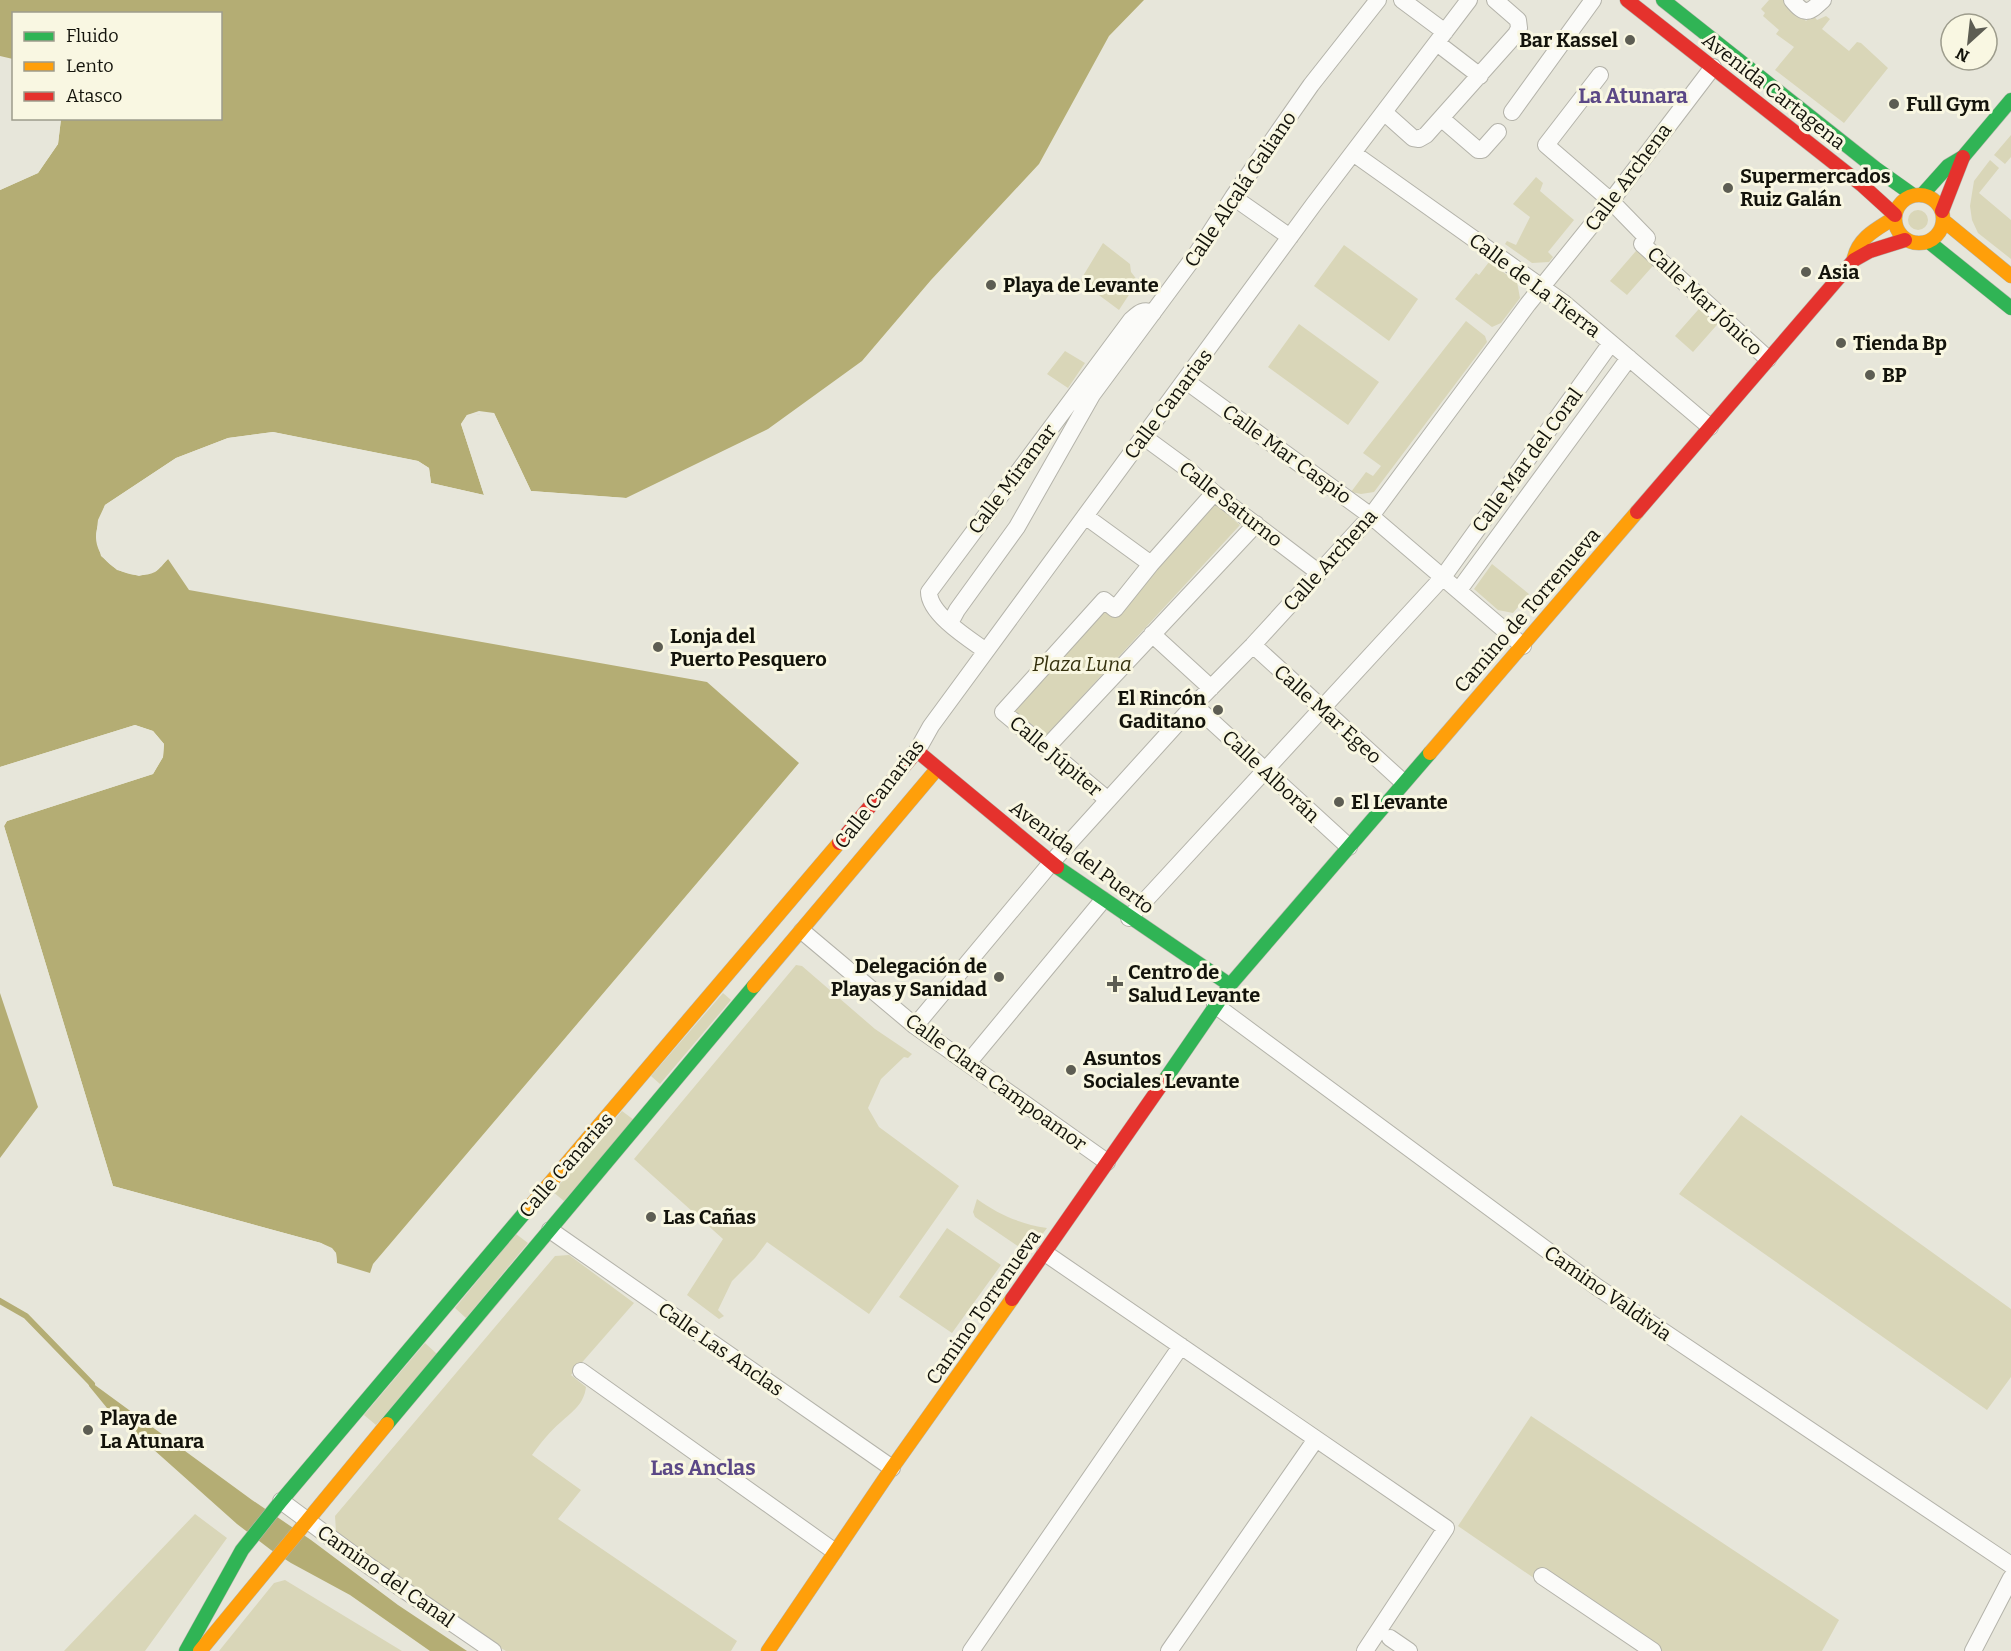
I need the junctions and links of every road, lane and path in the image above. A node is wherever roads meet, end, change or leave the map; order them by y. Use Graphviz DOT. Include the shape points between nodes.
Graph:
graph roads {
  1 [pos="1378,0"];
  2 [pos="1402,0"];
  3 [pos="1469,0"];
  4 [pos="1593,0"];
  5 [pos="1627,0"];
  6 [pos="1663,0"];
  7 [pos="1792,0"];
  8 [pos="1823,0"];
  9 [pos="1682,5"];
  10 [pos="1509,7"];
  11 [pos="1441,37"];
  12 [pos="1713,68"];
  13 [pos="1600,75"];
  14 [pos="1480,76"];
  15 [pos="2011,100"];
  16 [pos="1512,112"];
  17 [pos="1384,113"];
  18 [pos="1442,119"];
  19 [pos="1498,132"];
  20 [pos="1353,153"];
  21 [pos="1963,157"];
  22 [pos="1918,195"];
  23 [pos="1233,197"];
  24 [pos="1611,201"];
  25 [pos="1943,216"];
  26 [pos="1894,217"];
  27 [pos="1290,237"];
  28 [pos="1905,240"];
  29 [pos="1929,242"];
  30 [pos="1854,260"];
  31 [pos="2011,276"];
  32 [pos="1542,287"];
  33 [pos="2011,308"];
  34 [pos="1153,313"];
  35 [pos="1611,343"];
  36 [pos="1629,358"];
  37 [pos="1768,359"];
  38 [pos="1186,381"];
  39 [pos="1710,427"];
  40 [pos="1144,437"];
  41 [pos="1214,493"];
  42 [pos="1085,516"];
  43 [pos="1371,516"];
  44 [pos="1256,524"];
  45 [pos="1151,564"];
  46 [pos="1318,572"];
  47 [pos="1443,577"];
  48 [pos="1459,590"];
  49 [pos="950,623"];
  50 [pos="1152,634"];
  51 [pos="1253,645"];
  52 [pos="1523,646"];
  53 [pos="986,651"];
  54 [pos="1211,688"];
  55 [pos="1194,705"];
  56 [pos="1322,708"];
  57 [pos="1046,748"];
  58 [pos="917,751"];
  59 [pos="937,769"];
  60 [pos="1265,770"];
  61 [pos="1403,782"];
  62 [pos="1108,800"];
  63 [pos="1349,848"];
  64 [pos="1051,864"];
  65 [pos="1103,900"];
  66 [pos="1129,918"];
  67 [pos="802,931"];
  68 [pos="1230,985"];
  69 [pos="1215,1005"];
  70 [pos="915,1026"];
  71 [pos="968,1063"];
  72 [pos="1107,1162"];
  73 [pos="550,1230"];
  74 [pos="1045,1253"];
  75 [pos="1181,1346"];
  76 [pos="581,1371"];
  77 [pos="1316,1439"];
  78 [pos="892,1468"];
  79 [pos="278,1504"];
  80 [pos="303,1524"];
  81 [pos="242,1550"];
  82 [pos="834,1551"];
  83 [pos="2011,1565"];
  84 [pos="266,1570"];
  85 [pos="1542,1576"];
  86 [pos="2011,1578"];
  87 [pos="1390,1638"];
  88 [pos="186,1651"];
  89 [pos="201,1651"];
  90 [pos="493,1651"];
  91 [pos="768,1651"];
  92 [pos="971,1651"];
  93 [pos="1169,1651"];
  94 [pos="1365,1651"];
  95 [pos="1409,1651"];
  96 [pos="1653,1651"];
  97 [pos="1973,1651"];
  1 -- 23 [label="street, Calle Alcalá Galiano" via="1311,85"];
  2 -- 11 [label="street"];
  3 -- 11 [label="street, Calle Canarias"];
  4 -- 16 [label="street"];
  5 -- 12 [label="main road, Avenida Cartagena"];
  6 -- 9 [label="main road, Avenida Cartagena"];
  7 -- 8 [label="street" via="1806,12"];
  9 -- 22 [label="main road, Avenida Cartagena" via="1875,168"];
  10 -- 14 [label="street" via="1516,34"];
  11 -- 14 [label="street"];
  11 -- 17 [label="street, Calle Canarias"];
  12 -- 24 [label="street, Calle Archena"];
  12 -- 26 [label="main road, Avenida Cartagena" via="1862,185"];
  13 -- 24 [label="street, Calle Mar Jónico" via="1546,145"];
  14 -- 18 [label="street"];
  15 -- 21 [label="main road"];
  17 -- 18 [label="street" via="1416,140"];
  17 -- 20 [label="street, Calle Canarias"];
  18 -- 19 [label="street" via="1478,150"];
  20 -- 27 [label="street, Calle Canarias"];
  20 -- 32 [label="street, Calle de La Tierra"];
  21 -- 22 [label="main road"];
  21 -- 25 [label="main road"];
  22 -- 25 [label="main road" via="1935,201"];
  22 -- 26 [label="main road" via="1901,202"];
  23 -- 27 [label="street"];
  23 -- 34 [label="street, Calle Alcalá Galiano"];
  24 -- 32 [label="street, Calle Archena"];
  24 -- 37 [label="street, Calle Mar Jónico" via="1647,238 1642,244"];
  25 -- 29 [label="main road" via="1940,233"];
  25 -- 31 [label="main road"];
  26 -- 28 [label="main road"];
  26 -- 30 [label="main road, Camino de Torrenueva" via="1862,240"];
  27 -- 38 [label="street, Calle Canarias"];
  28 -- 29 [label="main road"];
  28 -- 30 [label="main road, Camino de Torrenueva"];
  29 -- 33 [label="main road"];
  30 -- 37 [label="main road, Camino de Torrenueva"];
  32 -- 35 [label="street, Calle de La Tierra"];
  32 -- 43 [label="street, Calle Archena"];
  34 -- 49 [label="street, Calle Alcalá Galiano" via="1092,394 1017,527"];
  34 -- 49 [label="street, Calle Miramar" via="1142,311 1131,320 931,588 933,606"];
  35 -- 36 [label="street, Calle de La Tierra"];
  35 -- 47 [label="street, Calle Mar del Coral"];
  36 -- 39 [label="street, Calle de La Tierra"];
  36 -- 48 [label="street, Calle Mar del Coral"];
  37 -- 39 [label="main road, Camino de Torrenueva"];
  38 -- 40 [label="street, Calle Canarias"];
  38 -- 43 [label="street, Calle Mar Caspio" via="1238,429"];
  39 -- 52 [label="main road, Camino de Torrenueva"];
  40 -- 41 [label="street, Calle Saturno"];
  40 -- 42 [label="street, Calle Canarias"];
  41 -- 44 [label="street, Calle Saturno"];
  41 -- 45 [label="street"];
  42 -- 45 [label="street"];
  42 -- 53 [label="street, Calle Canarias"];
  43 -- 46 [label="street, Calle Archena"];
  43 -- 47 [label="street, Calle Mar Caspio"];
  44 -- 46 [label="street, Calle Saturno"];
  44 -- 50 [label="street"];
  45 -- 57 [label="street, Calle Júpiter" via="1115,609 1104,600 1003,712"];
  46 -- 51 [label="street, Calle Archena"];
  47 -- 48 [label="street, Calle Mar Caspio"];
  47 -- 56 [label="street, Calle Mar del Coral"];
  48 -- 52 [label="street, Calle Mar Caspio"];
  49 -- 53 [label="street, Calle Miramar"];
  50 -- 54 [label="street"];
  50 -- 57 [label="street"];
  51 -- 54 [label="street, Calle Archena"];
  51 -- 56 [label="street, Calle Mar Egeo"];
  52 -- 61 [label="main road, Camino de Torrenueva"];
  53 -- 58 [label="street, Calle Canarias" via="930,726"];
  54 -- 55 [label="street, Calle Archena"];
  55 -- 60 [label="street, Calle Alborán"];
  55 -- 62 [label="street, Calle Archena"];
  56 -- 60 [label="street, Calle Mar del Coral"];
  56 -- 61 [label="street, Calle Mar Egeo"];
  57 -- 62 [label="street, Calle Júpiter"];
  58 -- 59 [label="main road, Avenida del Puerto"];
  58 -- 79 [label="main road, Calle Canarias"];
  59 -- 64 [label="main road, Avenida del Puerto"];
  59 -- 67 [label="main road, Calle Canarias"];
  60 -- 63 [label="street, Calle Alborán"];
  60 -- 66 [label="street, Calle Mar del Coral"];
  61 -- 63 [label="main road, Camino de Torrenueva"];
  62 -- 64 [label="street, Calle Archena"];
  63 -- 68 [label="main road, Camino de Torrenueva"];
  64 -- 65 [label="main road, Avenida del Puerto"];
  64 -- 70 [label="street, Calle Archena"];
  65 -- 66 [label="main road, Avenida del Puerto"];
  65 -- 71 [label="street"];
  66 -- 68 [label="main road, Avenida del Puerto"];
  67 -- 70 [label="street, Calle Clara Campoamor"];
  67 -- 73 [label="main road, Calle Canarias"];
  68 -- 69 [label="main road, Camino Torrenueva"];
  69 -- 72 [label="main road, Camino Torrenueva"];
  69 -- 83 [label="street, Camino Valdivia" via="1597,1287"];
  70 -- 71 [label="street, Calle Clara Campoamor"];
  71 -- 72 [label="street, Calle Clara Campoamor"];
  72 -- 74 [label="main road, Camino Torrenueva"];
  73 -- 78 [label="street, Calle Las Anclas"];
  73 -- 80 [label="main road, Calle Canarias"];
  74 -- 75 [label="street"];
  74 -- 78 [label="main road, Camino Torrenueva"];
  75 -- 77 [label="street"];
  75 -- 92 [label="street"];
  76 -- 82 [label="street"];
  77 -- 93 [label="street"];
  77 -- 94 [label="street" via="1446,1528"];
  78 -- 82 [label="main road, Camino Torrenueva"];
  79 -- 80 [label="street, Camino del Canal"];
  79 -- 81 [label="main road, Calle Canarias"];
  80 -- 84 [label="main road, Calle Canarias"];
  80 -- 90 [label="street, Camino del Canal"];
  81 -- 84 [label="main road"];
  81 -- 88 [label="main road, Calle Canarias"];
  82 -- 91 [label="main road, Camino Torrenueva"];
  84 -- 89 [label="main road, Calle Canarias"];
  85 -- 96 [label="street"];
  86 -- 97 [label="street"];
  87 -- 95 [label="street"];
}
